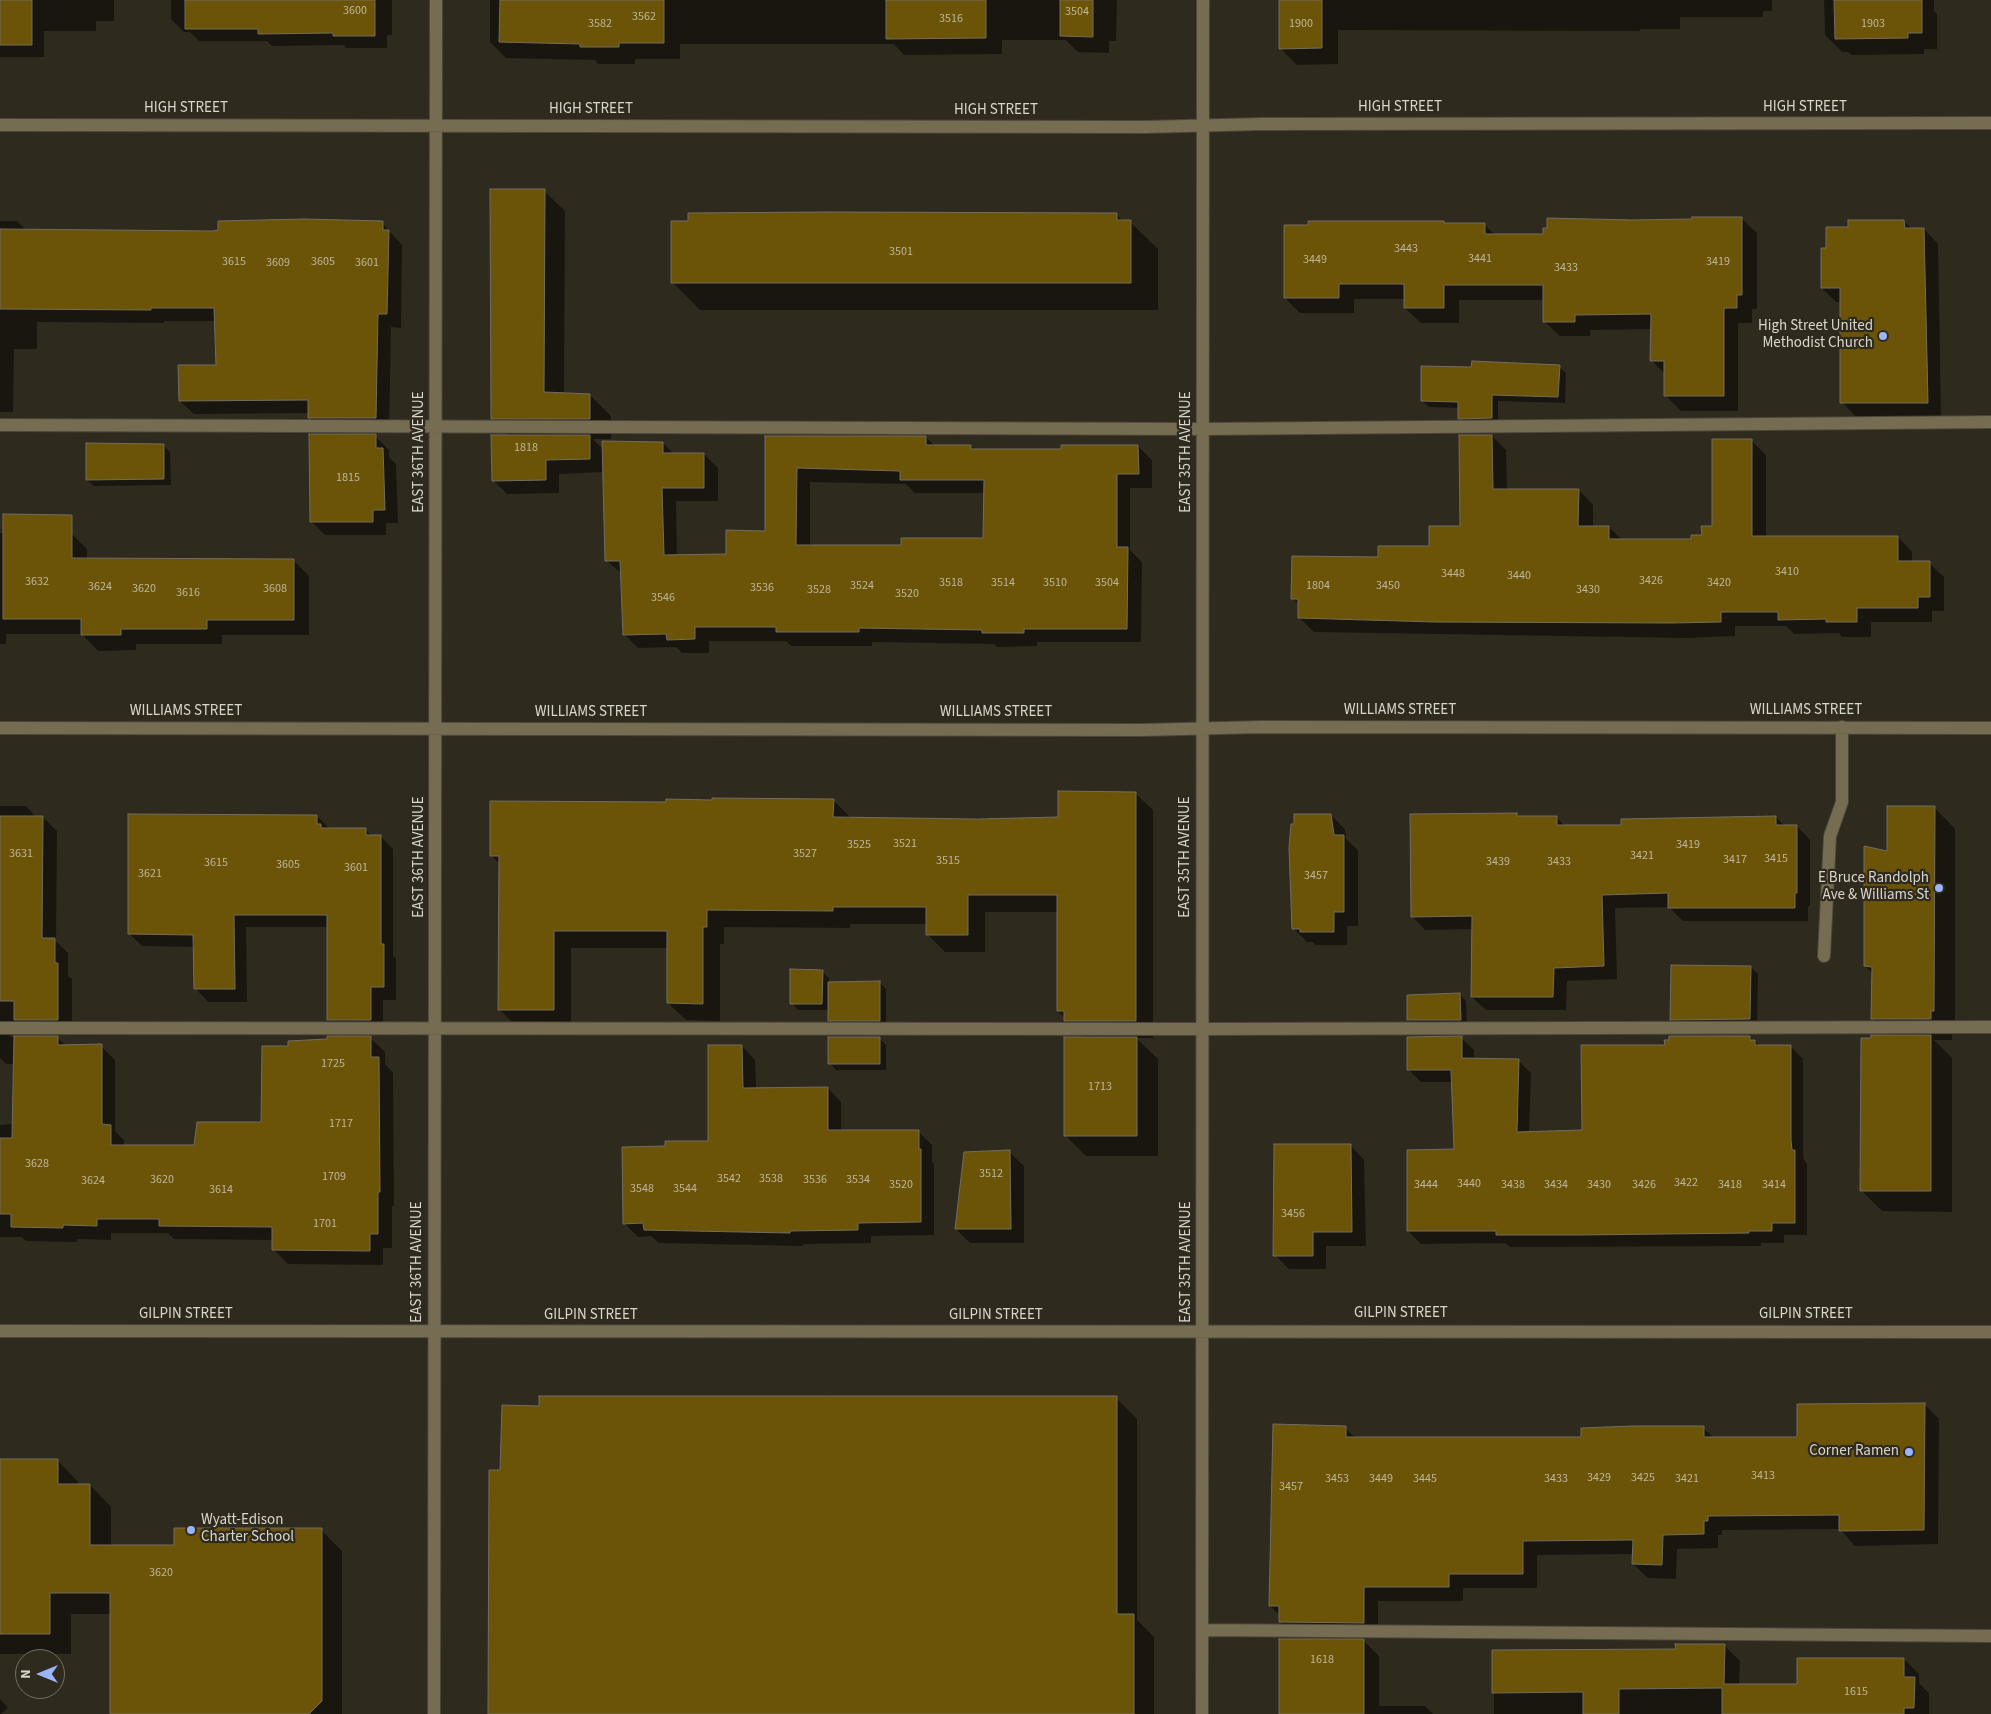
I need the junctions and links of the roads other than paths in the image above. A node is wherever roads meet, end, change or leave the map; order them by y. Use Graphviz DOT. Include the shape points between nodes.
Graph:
graph roads {
  1 [pos="436,0"];
  2 [pos="1204,0"];
  3 [pos="1991,123"];
  4 [pos="0,125"];
  5 [pos="436,126"];
  6 [pos="1204,126"];
  7 [pos="1991,422"];
  8 [pos="0,426"];
  9 [pos="436,426"];
  10 [pos="1203,428"];
  11 [pos="1842,727"];
  12 [pos="0,728"];
  13 [pos="1202,728"];
  14 [pos="1991,728"];
  15 [pos="437,729"];
  16 [pos="1824,956"];
  17 [pos="1991,1027"];
  18 [pos="0,1028"];
  19 [pos="436,1029"];
  20 [pos="1202,1029"];
  21 [pos="0,1331"];
  22 [pos="1203,1331"];
  23 [pos="434,1332"];
  24 [pos="1991,1332"];
  25 [pos="1202,1630"];
  26 [pos="1991,1636"];
  27 [pos="434,1714"];
  28 [pos="1202,1714"];
  1 -- 5 [label="street, EAST 36TH AVENUE"];
  2 -- 6 [label="street, EAST 35TH AVENUE"];
  3 -- 6 [label="street, HIGH STREET"];
  4 -- 5 [label="street, HIGH STREET"];
  5 -- 6 [label="street, HIGH STREET"];
  5 -- 9 [label="street, EAST 36TH AVENUE"];
  6 -- 10 [label="street, EAST 35TH AVENUE"];
  7 -- 10 [label="street"];
  8 -- 9 [label="street"];
  9 -- 10 [label="street"];
  9 -- 15 [label="street, EAST 36TH AVENUE"];
  10 -- 13 [label="street, EAST 35TH AVENUE"];
  11 -- 13 [label="street, WILLIAMS STREET"];
  11 -- 14 [label="street, WILLIAMS STREET"];
  11 -- 16 [label="street" via="1842,802 1830,836"];
  12 -- 15 [label="street, WILLIAMS STREET"];
  13 -- 15 [label="street, WILLIAMS STREET"];
  13 -- 20 [label="street, EAST 35TH AVENUE"];
  15 -- 19 [label="street, EAST 36TH AVENUE"];
  17 -- 20 [label="street"];
  18 -- 19 [label="street"];
  19 -- 20 [label="street"];
  19 -- 23 [label="street, EAST 36TH AVENUE"];
  20 -- 22 [label="street, EAST 35TH AVENUE"];
  21 -- 23 [label="street, GILPIN STREET"];
  22 -- 23 [label="street, GILPIN STREET"];
  22 -- 24 [label="street, GILPIN STREET"];
  22 -- 25 [label="street, EAST 35TH AVENUE"];
  23 -- 27 [label="street, EAST 36TH AVENUE"];
  25 -- 26 [label="street"];
  25 -- 28 [label="street, EAST 35TH AVENUE"];
}
